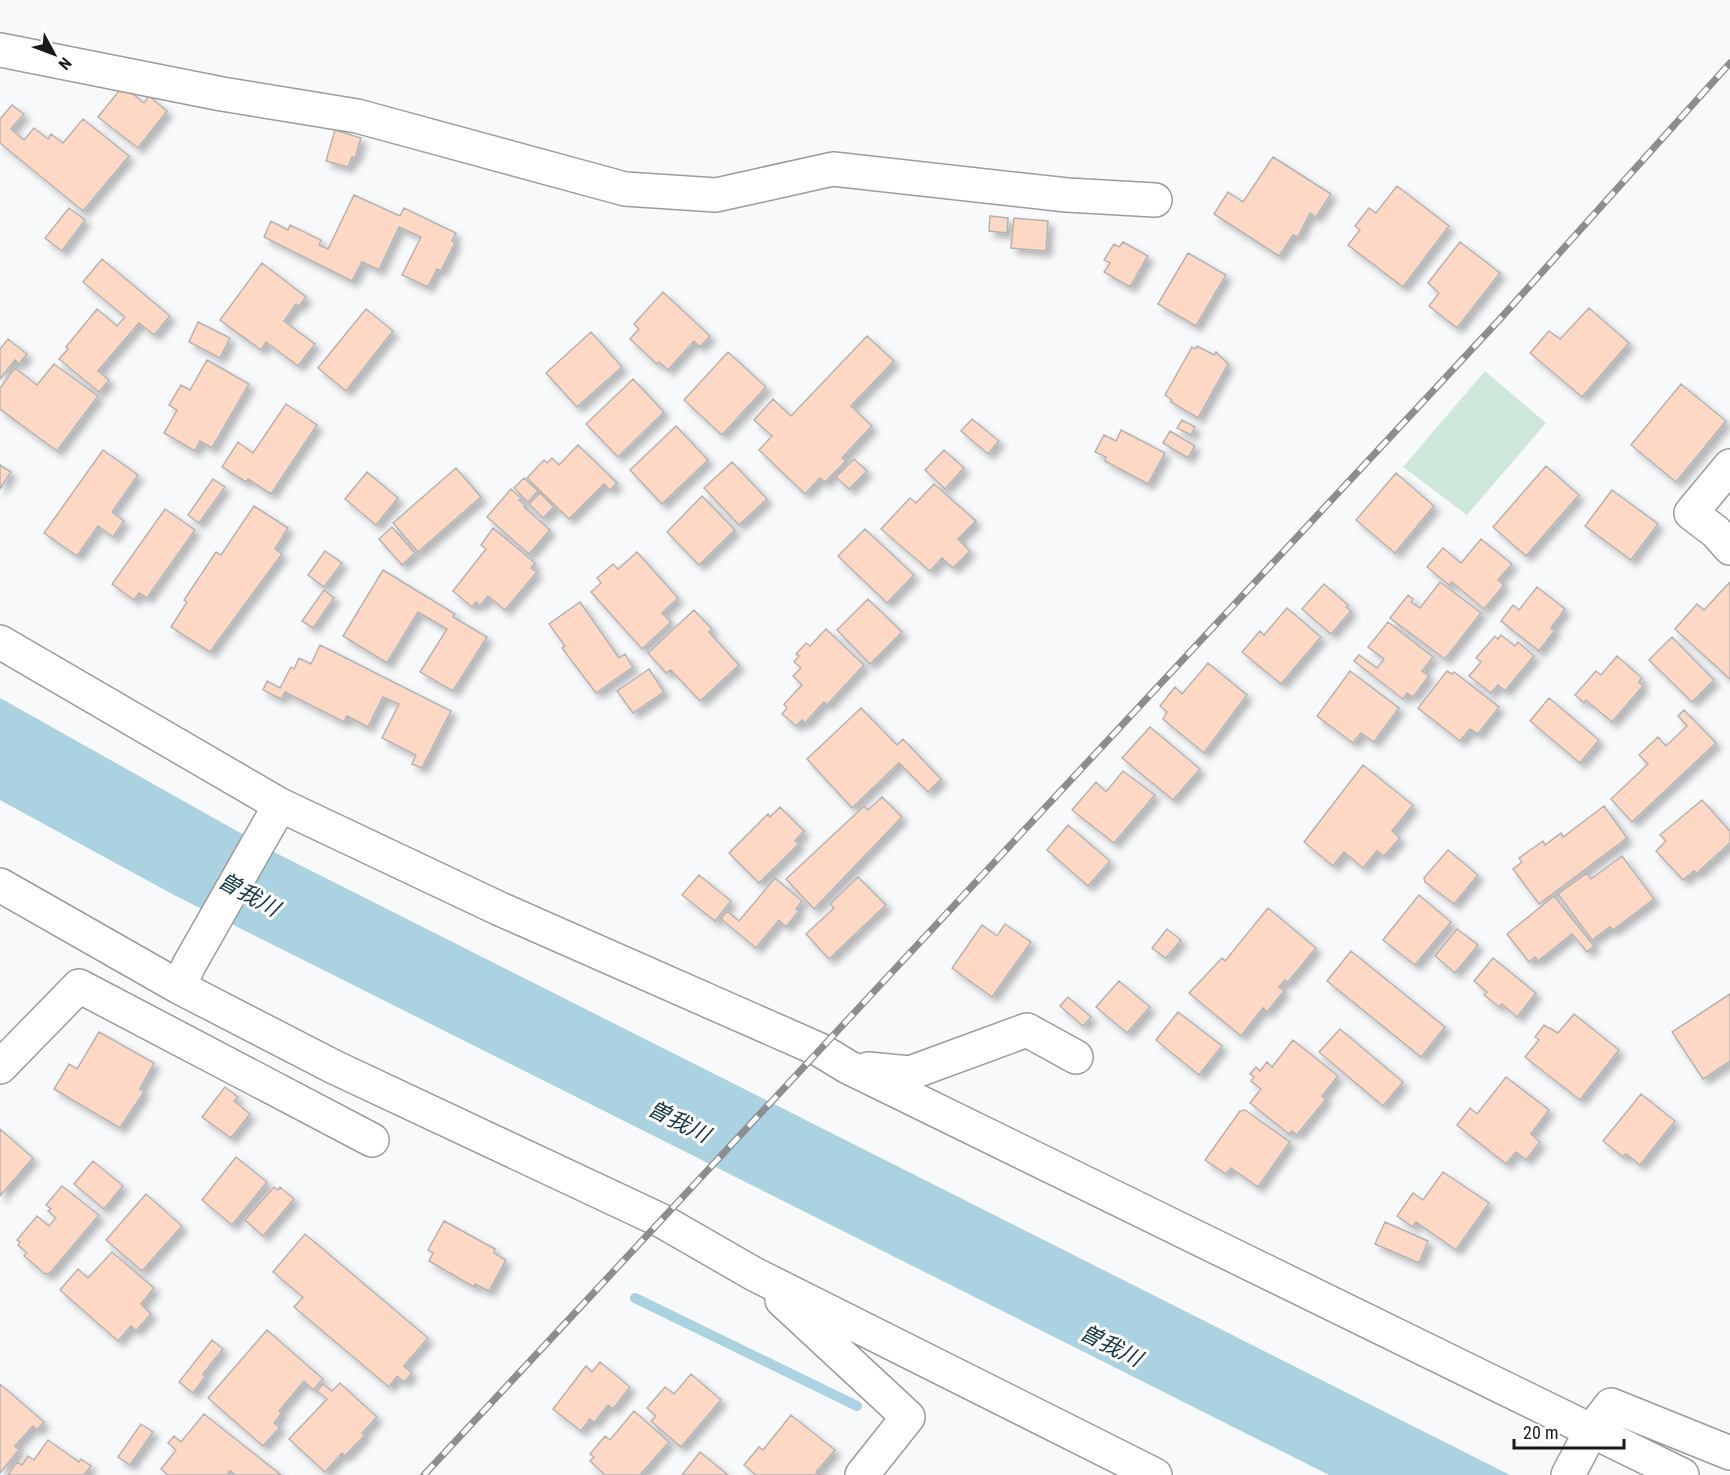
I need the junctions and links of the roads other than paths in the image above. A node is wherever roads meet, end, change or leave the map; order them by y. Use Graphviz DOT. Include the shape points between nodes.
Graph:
graph roads {
  1 [pos="0,50"];
  2 [pos="1155,200"];
  3 [pos="1730,466"];
  4 [pos="1730,548"];
  5 [pos="0,642"];
  6 [pos="279,805"];
  7 [pos="0,885"];
  8 [pos="184,976"];
  9 [pos="1076,1057"];
  10 [pos="0,1066"];
  11 [pos="848,1067"];
  12 [pos="372,1140"];
  13 [pos="754,1274"];
  14 [pos="1580,1452"];
  15 [pos="1730,1453"];
  16 [pos="862,1475"];
  17 [pos="1155,1475"];
  18 [pos="1682,1475"];
  1 -- 2 [label="street" via="357,116 625,189 716,195 833,169 1068,195"];
  3 -- 4 [label="street" via="1690,513"];
  5 -- 6 [label="street"];
  6 -- 8 [label="street"];
  6 -- 11 [label="street" via="500,909 820,1050"];
  7 -- 8 [label="street"];
  8 -- 13 [label="street" via="334,1067 662,1221"];
  9 -- 11 [label="street" via="1027,1030 910,1073"];
  10 -- 12 [label="street" via="80,986"];
  11 -- 14 [label="street"];
  13 -- 16 [label="street" via="908,1417"];
  13 -- 17 [label="street"];
  14 -- 15 [label="street" via="1611,1405"];
  14 -- 18 [label="street"];
}
